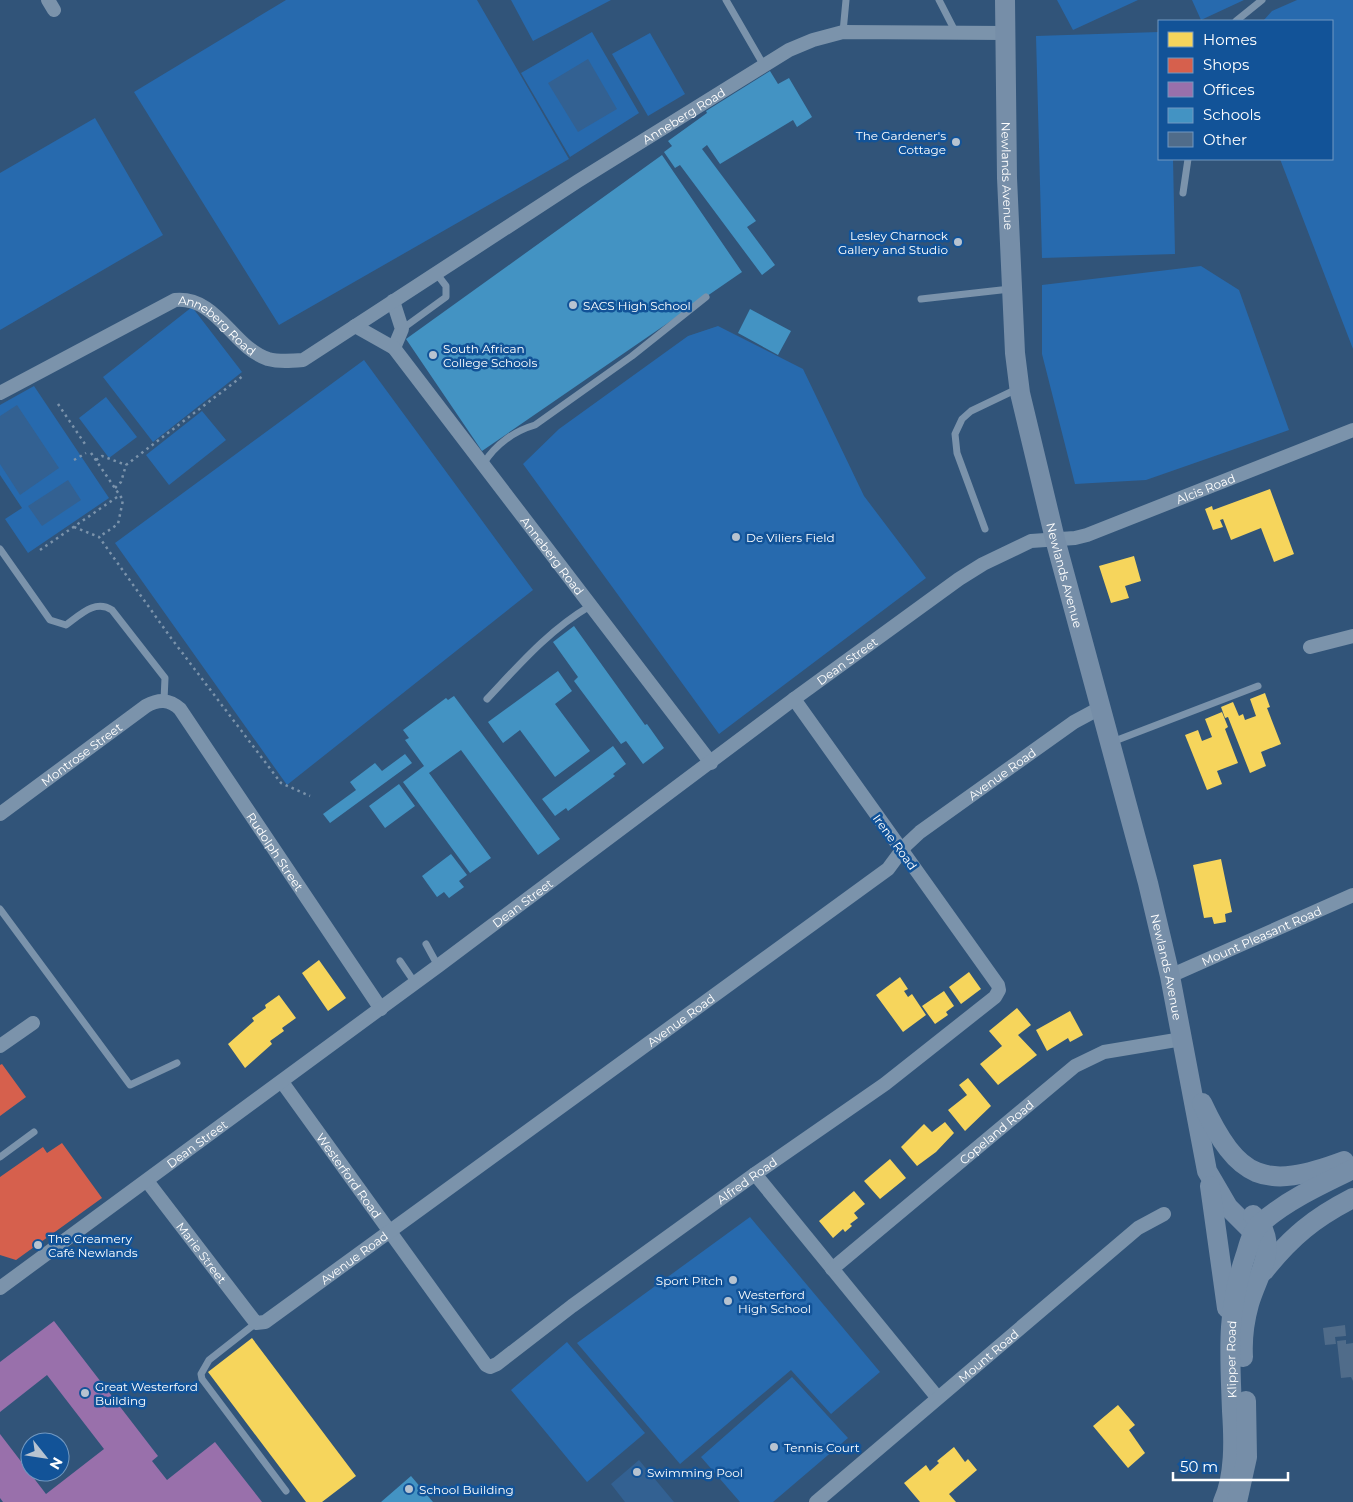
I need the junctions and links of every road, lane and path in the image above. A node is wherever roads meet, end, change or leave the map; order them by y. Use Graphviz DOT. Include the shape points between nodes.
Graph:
graph roads {
  1 [pos="726,0"];
  2 [pos="846,0"];
  3 [pos="940,0"];
  4 [pos="1006,0"];
  5 [pos="1262,0"];
  6 [pos="1237,20"];
  7 [pos="843,32"];
  8 [pos="1006,33"];
  9 [pos="957,34"];
  10 [pos="763,64"];
  11 [pos="1188,160"];
  12 [pos="1183,193"];
  13 [pos="436,272"];
  14 [pos="1012,289"];
  15 [pos="706,297"];
  16 [pos="921,299"];
  17 [pos="393,301"];
  18 [pos="356,326"];
  19 [pos="402,329"];
  20 [pos="394,348"];
  21 [pos="244,375"];
  22 [pos="1020,388"];
  23 [pos="0,393"];
  24 [pos="58,404"];
  25 [pos="1353,430"];
  26 [pos="87,447"];
  27 [pos="86,453"];
  28 [pos="91,453"];
  29 [pos="74,460"];
  30 [pos="96,460"];
  31 [pos="484,463"];
  32 [pos="126,465"];
  33 [pos="115,488"];
  34 [pos="120,496"];
  35 [pos="74,526"];
  36 [pos="985,529"];
  37 [pos="99,537"];
  38 [pos="1055,539"];
  39 [pos="0,549"];
  40 [pos="40,550"];
  41 [pos="590,606"];
  42 [pos="1353,636"];
  43 [pos="1310,648"];
  44 [pos="1258,686"];
  45 [pos="487,699"];
  46 [pos="794,699"];
  47 [pos="164,700"];
  48 [pos="1100,708"];
  49 [pos="1110,743"];
  50 [pos="711,763"];
  51 [pos="310,796"];
  52 [pos="0,814"];
  53 [pos="902,851"];
  54 [pos="1353,895"];
  55 [pos="0,909"];
  56 [pos="426,944"];
  57 [pos="400,961"];
  58 [pos="438,966"];
  59 [pos="1170,976"];
  60 [pos="415,983"];
  61 [pos="998,985"];
  62 [pos="381,1008"];
  63 [pos="33,1023"];
  64 [pos="1182,1039"];
  65 [pos="0,1046"];
  66 [pos="177,1063"];
  67 [pos="1192,1081"];
  68 [pos="282,1082"];
  69 [pos="34,1132"];
  70 [pos="1202,1139"];
  71 [pos="0,1157"];
  72 [pos="1353,1158"];
  73 [pos="1353,1169"];
  74 [pos="1207,1171"];
  75 [pos="755,1174"];
  76 [pos="147,1181"];
  77 [pos="1353,1184"];
  78 [pos="1353,1198"];
  79 [pos="1164,1214"];
  80 [pos="1260,1230"];
  81 [pos="388,1231"];
  82 [pos="832,1269"];
  83 [pos="1258,1278"];
  84 [pos="1,1287"];
  85 [pos="256,1323"];
  86 [pos="1229,1330"];
  87 [pos="486,1365"];
  88 [pos="937,1397"];
  89 [pos="286,1491"];
  90 [pos="1232,1500"];
  91 [pos="816,1502"];
  1 -- 10 [label="lane"];
  2 -- 7 [label="lane"];
  3 -- 9 [label="lane"];
  4 -- 8 [label="main road, Newlands Avenue"];
  5 -- 6 [label="lane"];
  7 -- 9 [label="street, Anneberg Road"];
  7 -- 10 [label="street, Anneberg Road" via="805,43"];
  8 -- 9 [label="street, Anneberg Road"];
  8 -- 14 [label="main road, Newlands Avenue"];
  10 -- 13 [label="street, Anneberg Road"];
  11 -- 12 [label="lane"];
  13 -- 17 [label="street, Anneberg Road"];
  13 -- 19 [label="lane" via="446,286 446,297"];
  14 -- 16 [label="lane"];
  14 -- 22 [label="main road, Newlands Avenue"];
  15 -- 31 [label="lane" via="632,356 543,420 521,429 494,449"];
  17 -- 18 [label="street, Anneberg Road"];
  17 -- 19 [label="street"];
  18 -- 20 [label="street, Anneberg Road"];
  18 -- 23 [label="street, Anneberg Road" via="303,360 283,361 267,358 253,350 199,303 175,300"];
  19 -- 20 [label="street"];
  20 -- 31 [label="street, Anneberg Road"];
  21 -- 32 [label="path"];
  22 -- 36 [label="lane" via="971,411 954,434 957,453"];
  22 -- 38 [label="main road, Newlands Avenue"];
  24 -- 26 [label="path"];
  25 -- 38 [label="street, Alcis Road" via="1087,534"];
  27 -- 29 [label="path"];
  28 -- 30 [label="path"];
  30 -- 32 [label="path" via="102,456"];
  30 -- 33 [label="path"];
  31 -- 41 [label="street, Anneberg Road"];
  32 -- 33 [label="path" via="121,482"];
  33 -- 34 [label="path"];
  34 -- 35 [label="path"];
  34 -- 37 [label="path" via="123,500 118,524"];
  35 -- 37 [label="path"];
  35 -- 40 [label="path"];
  37 -- 51 [label="path" via="281,783"];
  38 -- 46 [label="street, Dean Street" via="1031,541 971,571"];
  38 -- 48 [label="main road, Newlands Avenue"];
  39 -- 47 [label="lane" via="50,620 66,625 93,606 112,610 165,678"];
  41 -- 45 [label="lane" via="544,638"];
  41 -- 50 [label="street, Anneberg Road"];
  42 -- 43 [label="street"];
  44 -- 49 [label="lane"];
  46 -- 50 [label="street, Dean Street"];
  46 -- 53 [label="street, Irene Road"];
  47 -- 52 [label="street, Montrose Street" via="146,706"];
  47 -- 62 [label="street, Rudolph Street" via="180,708"];
  48 -- 49 [label="main road, Newlands Avenue"];
  48 -- 53 [label="street, Avenue Road" via="1074,722 949,810"];
  49 -- 59 [label="main road, Newlands Avenue"];
  50 -- 58 [label="street, Dean Street"];
  53 -- 61 [label="street, Irene Road"];
  53 -- 81 [label="street, Avenue Road" via="888,869"];
  54 -- 59 [label="street, Mount Pleasant Road"];
  55 -- 66 [label="lane" via="130,1085"];
  56 -- 58 [label="lane"];
  57 -- 60 [label="lane"];
  58 -- 60 [label="street, Dean Street"];
  59 -- 64 [label="main road, Newlands Avenue"];
  60 -- 62 [label="street, Dean Street"];
  61 -- 75 [label="street, Alfred Road" via="995,997 885,1084"];
  62 -- 68 [label="street, Dean Street"];
  63 -- 65 [label="street"];
  64 -- 67 [label="main road, Newlands Avenue"];
  64 -- 82 [label="street, Copeland Road" via="1104,1052 1074,1066"];
  67 -- 70 [label="main road, Newlands Avenue"];
  67 -- 72 [label="main road" via="1223,1145 1237,1160 1253,1170 1267,1175 1295,1177"];
  68 -- 76 [label="street, Dean Street"];
  68 -- 81 [label="street, Westerford Road"];
  69 -- 71 [label="lane"];
  70 -- 74 [label="main road, Newlands Avenue"];
  70 -- 80 [label="main road, Newlands Avenue" via="1227,1184"];
  73 -- 80 [label="main road" via="1298,1198"];
  74 -- 80 [label="main road, Newlands Avenue" via="1228,1207"];
  74 -- 86 [label="main road"];
  75 -- 82 [label="street"];
  75 -- 87 [label="street, Alfred Road" via="572,1306 498,1364"];
  76 -- 84 [label="street, Dean Street"];
  76 -- 85 [label="street, Marie Street"];
  77 -- 80 [label="main road"];
  78 -- 83 [label="main road" via="1295,1235"];
  79 -- 88 [label="street, Mount Road" via="1138,1228"];
  80 -- 83 [label="main road, Klipper Road" via="1267,1250"];
  80 -- 86 [label="main road, Klipper Road" via="1236,1286"];
  81 -- 85 [label="street, Avenue Road" via="271,1319"];
  81 -- 87 [label="street, Westerford Road"];
  82 -- 88 [label="street"];
  83 -- 90 [label="main road, Klipper Road" via="1243,1333 1248,1444 1245,1470"];
  85 -- 89 [label="lane" via="209,1360 201,1374"];
  86 -- 90 [label="main road, Klipper Road"];
  88 -- 91 [label="street, Mount Road"];
}
